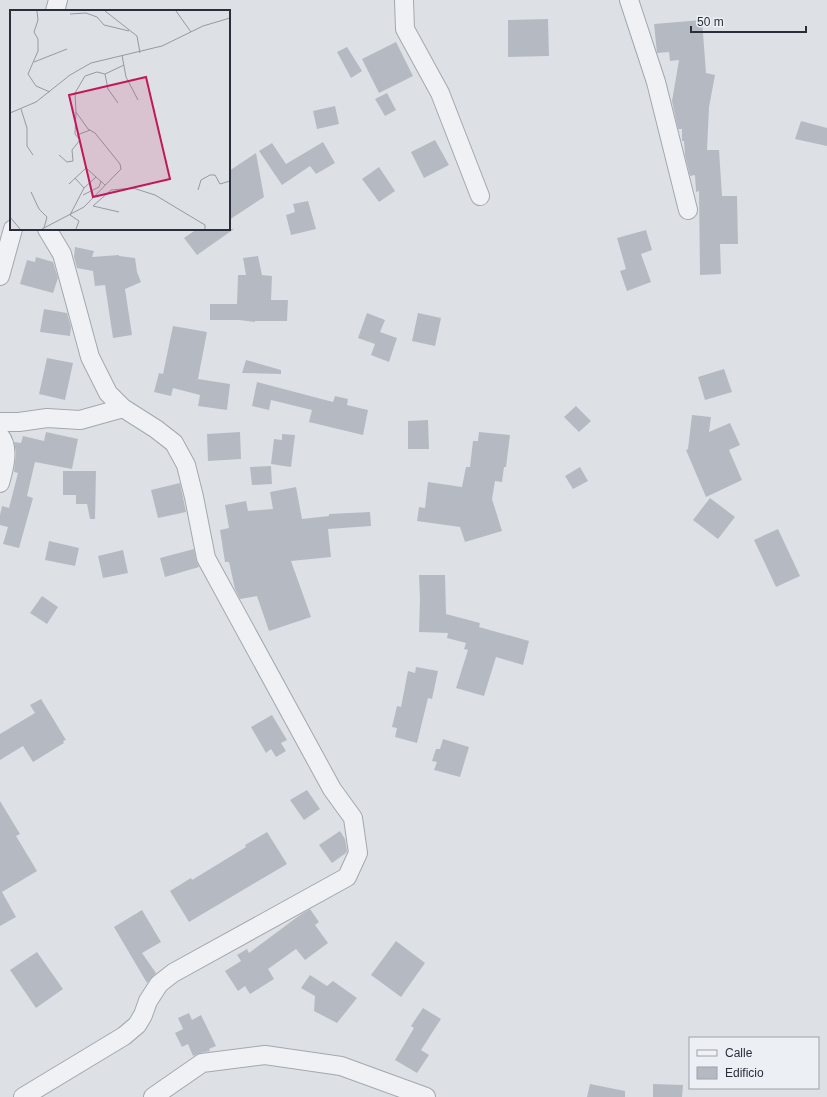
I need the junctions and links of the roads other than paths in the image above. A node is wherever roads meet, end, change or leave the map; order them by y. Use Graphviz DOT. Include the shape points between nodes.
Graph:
graph roads {
  1 [pos="58,0"];
  2 [pos="404,0"];
  3 [pos="629,0"];
  4 [pos="55,10"];
  5 [pos="480,196"];
  6 [pos="688,210"];
  7 [pos="13,230"];
  8 [pos="48,230"];
  9 [pos="0,276"];
  10 [pos="123,408"];
  11 [pos="0,422"];
  12 [pos="0,436"];
  13 [pos="0,483"];
  14 [pos="23,1097"];
  15 [pos="152,1097"];
  16 [pos="426,1097"];
  1 -- 4 [label="street"];
  2 -- 5 [label="street" via="405,29 440,93"];
  3 -- 6 [label="street" via="656,82"];
  7 -- 9 [label="street"];
  8 -- 10 [label="street" via="62,254 90,358 108,393"];
  10 -- 11 [label="street" via="80,420 47,418"];
  10 -- 14 [label="street" via="174,443 186,465 206,558 332,789 352,818 358,853 347,877 173,973 159,984 137,1025 124,1036"];
  12 -- 13 [label="street" via="3,439 6,462"];
  15 -- 16 [label="street" via="202,1064 265,1055 341,1066"];
}
